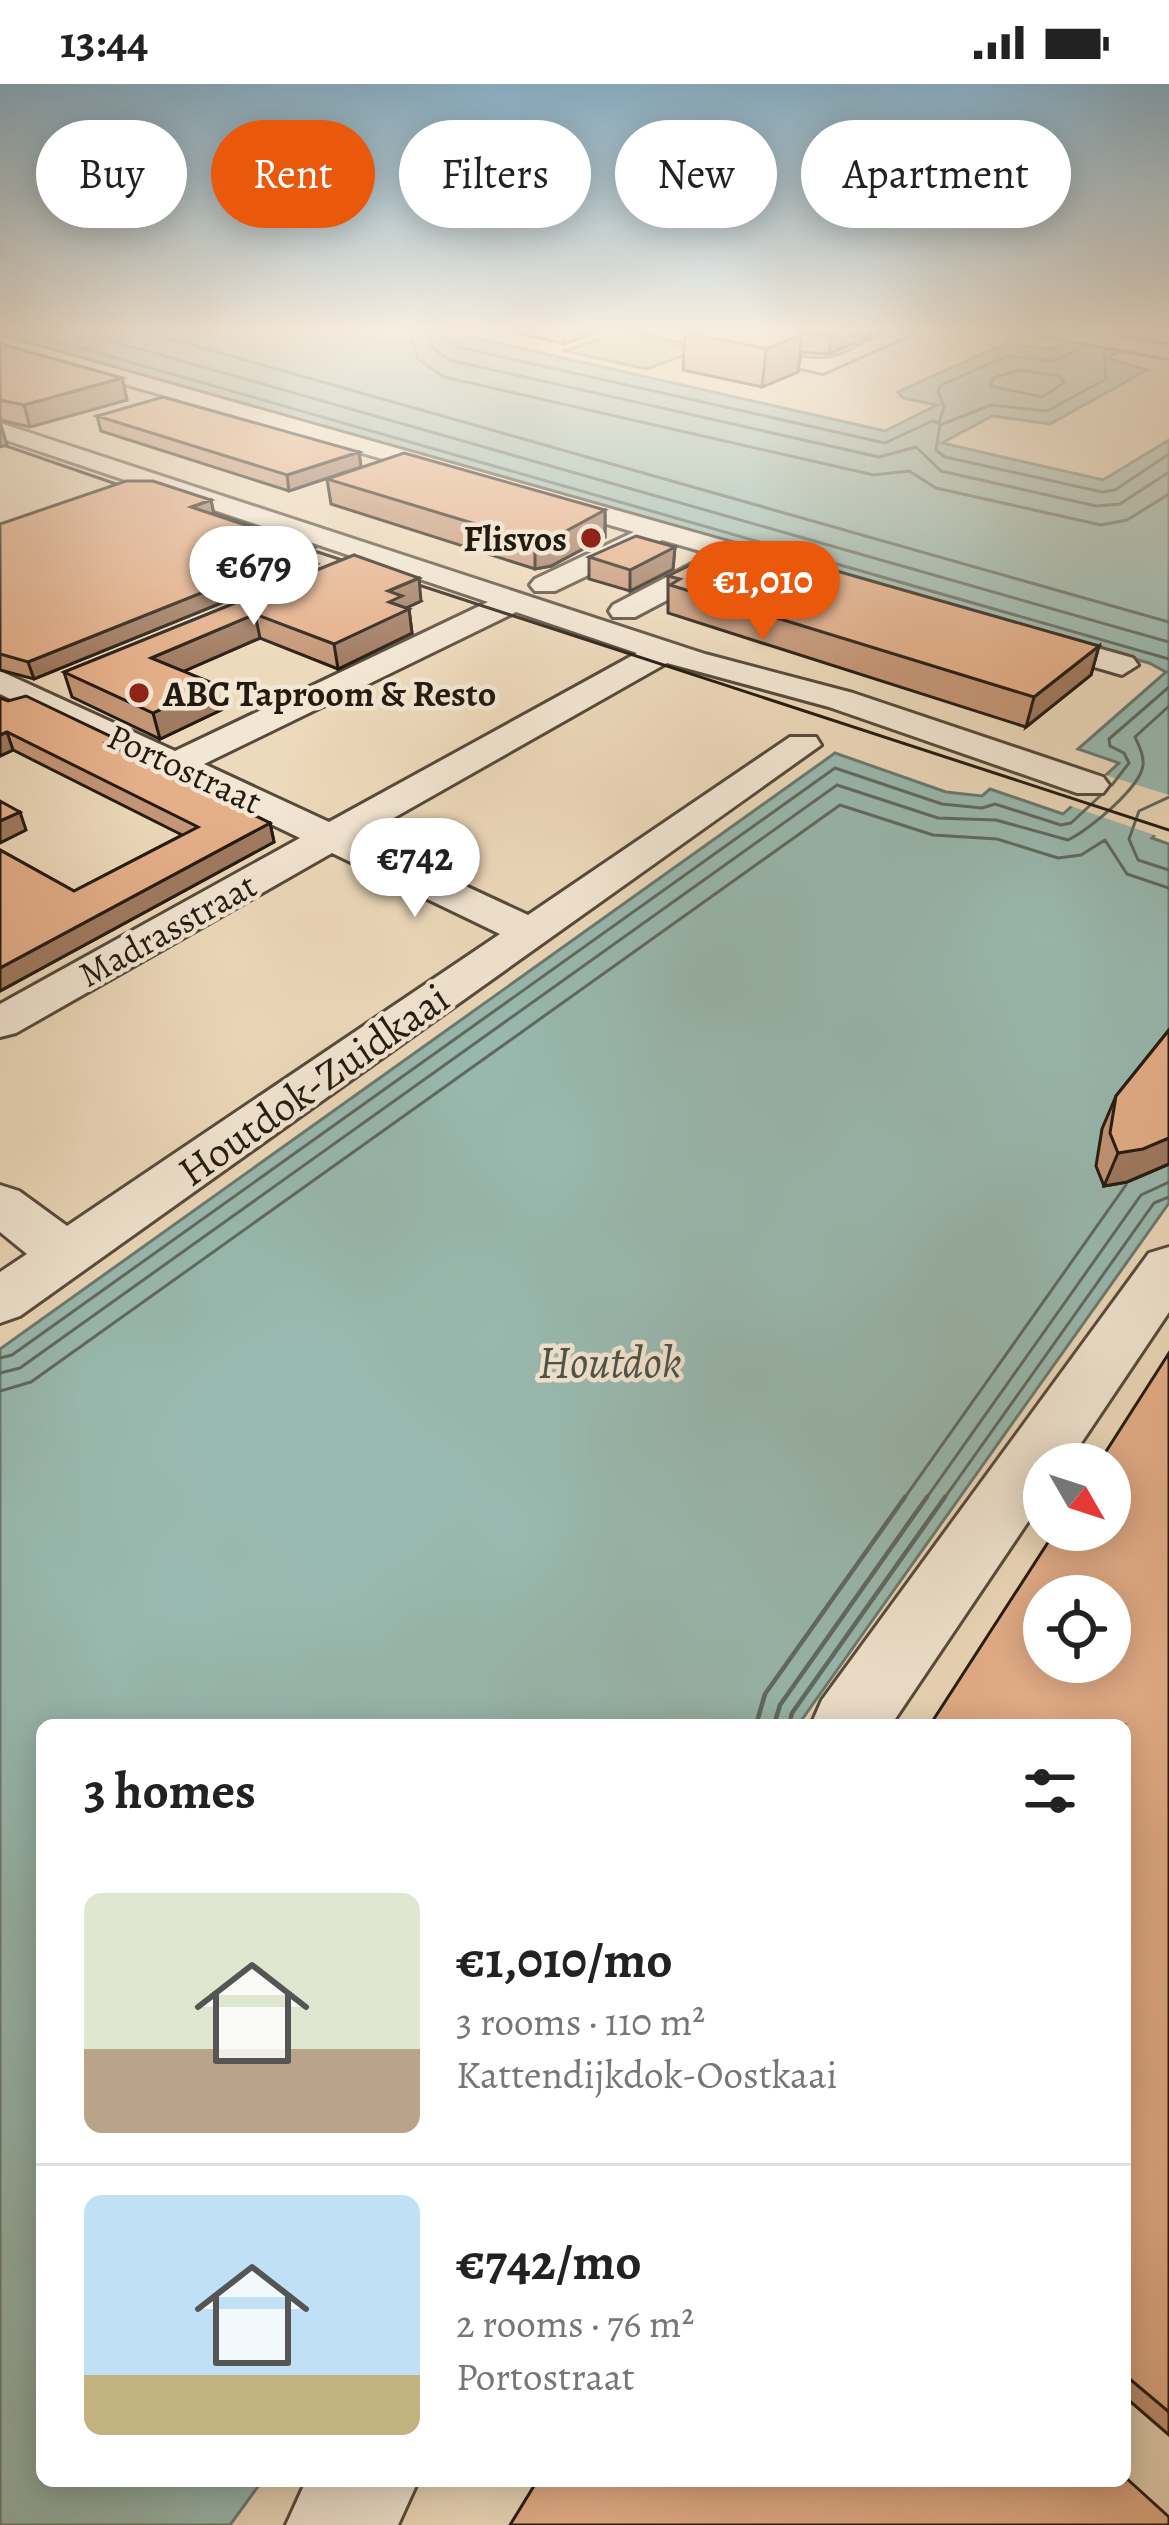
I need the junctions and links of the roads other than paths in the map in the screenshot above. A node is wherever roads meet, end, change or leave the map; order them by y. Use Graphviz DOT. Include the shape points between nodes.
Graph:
graph roads {
  1 [pos="35,442"];
  2 [pos="346,442"];
  3 [pos="416,462"];
  4 [pos="376,475"];
  5 [pos="659,531"];
  6 [pos="410,541"];
  7 [pos="736,553"];
  8 [pos="377,554"];
  9 [pos="324,576"];
  10 [pos="841,583"];
  11 [pos="530,593"];
  12 [pos="624,611"];
  13 [pos="993,627"];
  14 [pos="657,656"];
  15 [pos="1122,665"];
  16 [pos="75,680"];
  17 [pos="11,696"];
  18 [pos="803,746"];
  19 [pos="176,764"];
  20 [pos="1090,784"];
  21 [pos="331,838"];
  22 [pos="531,933"];
  23 [pos="0,1022"];
  24 [pos="0,1204"];
  25 [pos="67,1255"];
  26 [pos="1169,1268"];
  27 [pos="0,1301"];
  28 [pos="852,1719"];
  29 [pos="363,2487"];
  30 [pos="338,2525"];
  1 -- 8 [label="street"];
  2 -- 3 [label="street"];
  3 -- 4 [label="street"];
  3 -- 5 [label="street"];
  5 -- 7 [label="street"];
  5 -- 11 [label="street"];
  6 -- 8 [label="street"];
  7 -- 10 [label="street"];
  7 -- 12 [label="street"];
  8 -- 9 [label="street"];
  8 -- 11 [label="street"];
  11 -- 14 [label="street"];
  11 -- 19 [label="street"];
  13 -- 15 [label="street"];
  14 -- 20 [label="street" via="841,700"];
  14 -- 21 [label="street, Madrasstraat"];
  16 -- 17 [label="street"];
  17 -- 19 [label="street, Portostraat"];
  18 -- 22 [label="street, Houtdok-Zuidkaai"];
  19 -- 21 [label="street, Portostraat"];
  21 -- 22 [label="street, Portostraat"];
  21 -- 23 [label="street, Madrasstraat"];
  22 -- 25 [label="street, Houtdok-Zuidkaai"];
  24 -- 25 [label="street"];
  25 -- 27 [label="street, Houtdok-Zuidkaai"];
  26 -- 28 [label="street"];
  29 -- 30 [label="street"];
}
